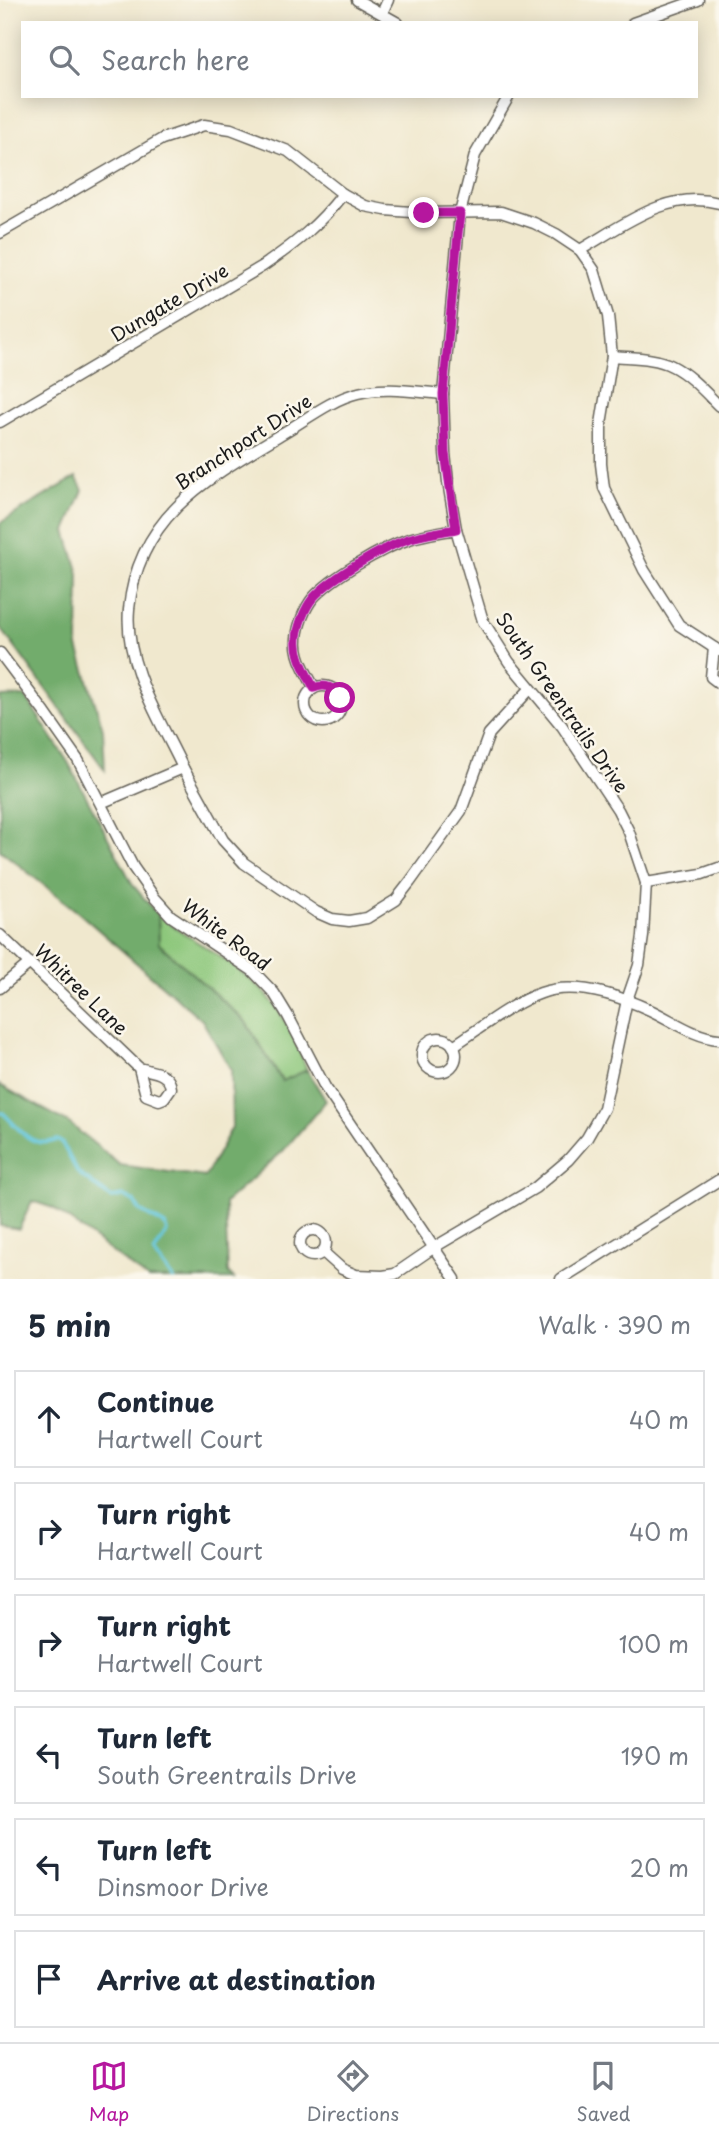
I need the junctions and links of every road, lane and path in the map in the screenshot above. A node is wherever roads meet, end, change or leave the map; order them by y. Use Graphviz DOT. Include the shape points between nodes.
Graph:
graph roads {
  1 [pos="357,0"];
  2 [pos="388,0"];
  3 [pos="698,0"];
  4 [pos="382,13"];
  5 [pos="395,21"];
  6 [pos="639,21"];
  7 [pos="508,98"];
  8 [pos="343,194"];
  9 [pos="719,203"];
  10 [pos="460,213"];
  11 [pos="0,233"];
  12 [pos="580,250"];
  13 [pos="612,356"];
  14 [pos="443,394"];
  15 [pos="719,406"];
  16 [pos="0,422"];
  17 [pos="456,529"];
  18 [pos="717,650"];
  19 [pos="0,653"];
  20 [pos="719,683"];
  21 [pos="314,688"];
  22 [pos="530,689"];
  23 [pos="183,768"];
  24 [pos="100,803"];
  25 [pos="719,868"];
  26 [pos="646,883"];
  27 [pos="0,935"];
  28 [pos="30,963"];
  29 [pos="0,988"];
  30 [pos="627,1000"];
  31 [pos="719,1039"];
  32 [pos="453,1046"];
  33 [pos="139,1068"];
  34 [pos="719,1180"];
  35 [pos="433,1248"];
  36 [pos="323,1252"];
  37 [pos="455,1279"];
  38 [pos="561,1279"];
  1 -- 4 [label="street"];
  2 -- 4 [label="street"];
  3 -- 6 [label="street"];
  4 -- 5 [label="street"];
  7 -- 10 [label="street, South Greentrails Drive" via="475,155"];
  8 -- 10 [label="street" via="385,210"];
  8 -- 11 [label="street" via="288,151 231,129 204,125 162,139"];
  8 -- 16 [label="street, Dungate Drive" via="299,241 263,266"];
  9 -- 12 [label="street" via="705,199 668,203"];
  10 -- 12 [label="street" via="501,212 534,223"];
  10 -- 14 [label="street, South Greentrails Drive"];
  12 -- 13 [label="street" via="594,270 608,316"];
  13 -- 15 [label="street" via="673,366"];
  13 -- 18 [label="street" via="601,424 604,488 644,570 679,625"];
  14 -- 17 [label="street, South Greentrails Drive" via="445,453"];
  14 -- 23 [label="street, Branchport Drive" via="370,390 339,400 198,487 158,527 134,579 129,608 133,658"];
  17 -- 21 [label="street" via="408,539 379,552 328,584 312,600 297,638 299,659"];
  17 -- 22 [label="street, South Greentrails Drive" via="483,621"];
  18 -- 20 [label="street" via="711,677"];
  19 -- 24 [label="street, White Road" via="78,760"];
  22 -- 23 [label="street, Branchport Drive" via="489,734 461,811 396,900 366,918 332,919 316,912 244,863 223,840"];
  22 -- 26 [label="street, South Greentrails Drive" via="562,726 618,810"];
  23 -- 24 [label="street"];
  24 -- 35 [label="street, White Road" via="133,867 170,916 252,970 274,993 325,1087"];
  25 -- 26 [label="street"];
  26 -- 30 [label="street, South Greentrails Drive" via="639,965"];
  27 -- 28 [label="street, Whitree Lane"];
  28 -- 29 [label="street"];
  28 -- 33 [label="street, Whitree Lane"];
  30 -- 31 [label="street" via="694,1033"];
  30 -- 32 [label="street" via="560,989 542,993"];
  30 -- 35 [label="street, South Greentrails Drive" via="604,1108 587,1138 535,1188"];
  34 -- 38 [label="street"];
  35 -- 36 [label="street, South Greentrails Drive" via="405,1269 383,1276 356,1275"];
  35 -- 37 [label="street, White Road"];
}
